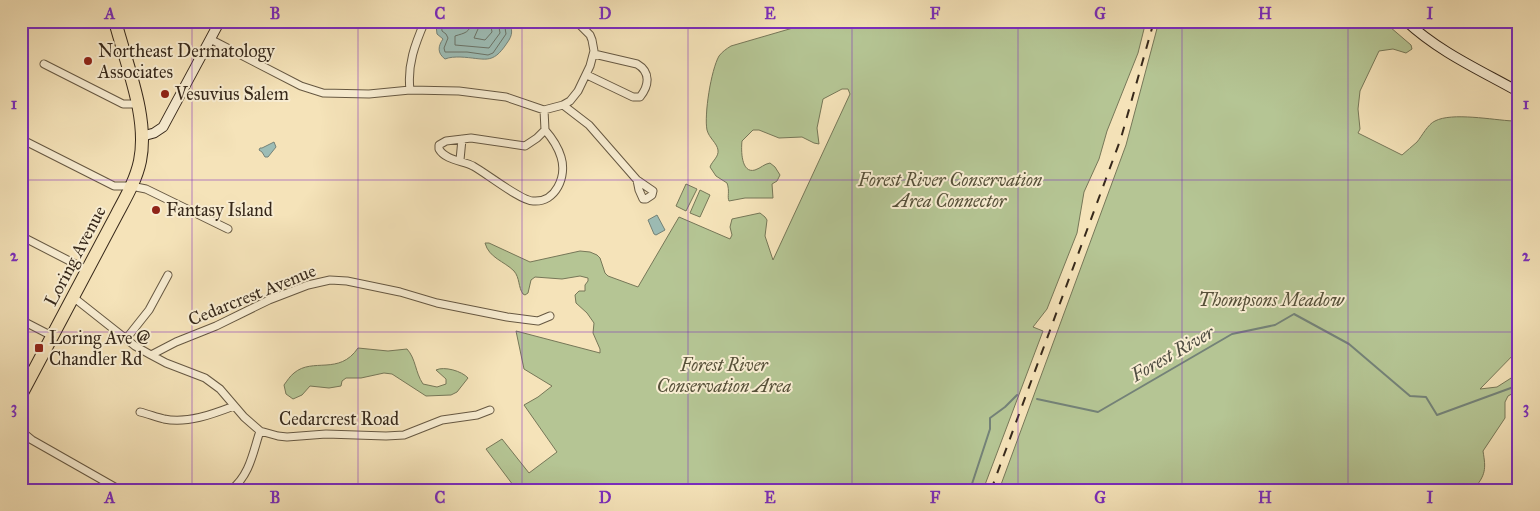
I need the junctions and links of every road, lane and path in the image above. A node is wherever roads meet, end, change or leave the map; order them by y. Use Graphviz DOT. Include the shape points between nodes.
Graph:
graph roads {
  1 [pos="115,21"];
  2 [pos="220,21"];
  3 [pos="425,21"];
  4 [pos="576,21"];
  5 [pos="1406,21"];
  6 [pos="210,39"];
  7 [pos="594,54"];
  8 [pos="44,64"];
  9 [pos="587,75"];
  10 [pos="410,90"];
  11 [pos="1519,92"];
  12 [pos="137,104"];
  13 [pos="563,106"];
  14 [pos="544,110"];
  15 [pos="545,130"];
  16 [pos="143,136"];
  17 [pos="21,139"];
  18 [pos="462,139"];
  19 [pos="460,160"];
  20 [pos="637,180"];
  21 [pos="131,186"];
  22 [pos="228,229"];
  23 [pos="21,236"];
  24 [pos="87,270"];
  25 [pos="168,275"];
  26 [pos="73,297"];
  27 [pos="550,316"];
  28 [pos="21,320"];
  29 [pos="52,336"];
  30 [pos="126,339"];
  31 [pos="151,355"];
  32 [pos="21,395"];
  33 [pos="234,406"];
  34 [pos="490,410"];
  35 [pos="140,412"];
  36 [pos="21,431"];
  37 [pos="260,431"];
  38 [pos="120,490"];
  39 [pos="231,490"];
  1 -- 12 [label="highway, Loring Avenue"];
  2 -- 6 [label="main road"];
  3 -- 10 [label="street" via="408,71"];
  4 -- 7 [label="street" via="590,35"];
  5 -- 11 [label="main road" via="1454,57"];
  6 -- 10 [label="street" via="312,90 369,94"];
  6 -- 16 [label="main road" via="163,127"];
  7 -- 9 [label="street"];
  7 -- 9 [label="street" via="637,64 646,72 647,85 640,97 633,97"];
  8 -- 12 [label="street" via="123,104"];
  9 -- 13 [label="street" via="574,96"];
  10 -- 14 [label="street" via="491,94"];
  12 -- 16 [label="highway, Loring Avenue"];
  13 -- 14 [label="street"];
  13 -- 20 [label="street" via="589,125"];
  14 -- 15 [label="street"];
  15 -- 18 [label="street" via="525,146"];
  15 -- 19 [label="street" via="557,147 562,166 560,185 546,199 529,201"];
  16 -- 21 [label="highway, Loring Avenue" via="140,163"];
  17 -- 21 [label="street" via="114,186"];
  18 -- 19 [label="street"];
  18 -- 19 [label="street" via="443,142 439,148 444,155"];
  21 -- 22 [label="street" via="146,189"];
  21 -- 24 [label="highway, Loring Avenue"];
  23 -- 24 [label="street"];
  24 -- 26 [label="highway, Loring Avenue"];
  25 -- 30 [label="street" via="149,310"];
  26 -- 29 [label="highway, Loring Avenue"];
  26 -- 30 [label="street"];
  27 -- 31 [label="street, Cedarcrest Avenue" via="538,321 507,317 437,304 348,281 330,280 269,300"];
  28 -- 29 [label="street"];
  29 -- 32 [label="highway, Loring Avenue"];
  30 -- 31 [label="street"];
  31 -- 33 [label="street, Cedarcrest Road" via="205,378 220,389"];
  33 -- 35 [label="street" via="186,420 165,419"];
  33 -- 37 [label="street, Cedarcrest Road"];
  34 -- 37 [label="street, Cedarcrest Road" via="442,420 404,435 287,437"];
  36 -- 38 [label="street"];
  37 -- 39 [label="street" via="250,464"];
}
